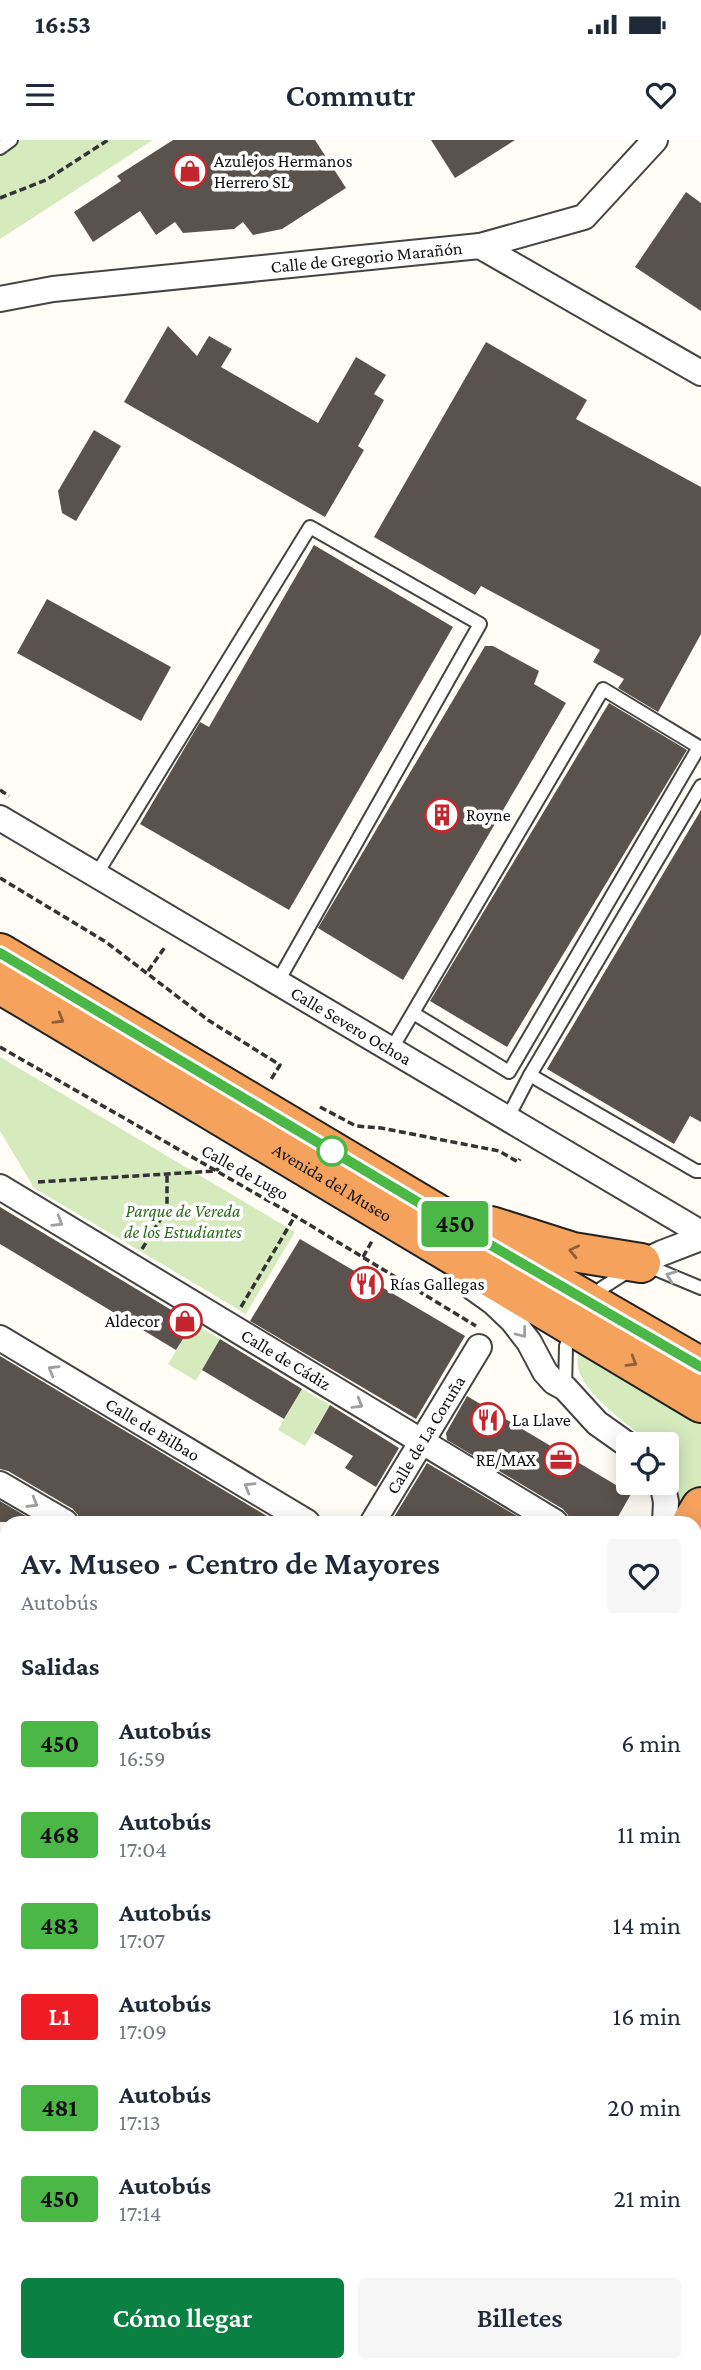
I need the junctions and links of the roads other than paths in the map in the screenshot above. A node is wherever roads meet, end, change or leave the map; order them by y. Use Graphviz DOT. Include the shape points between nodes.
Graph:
graph roads {
  1 [pos="11,140"];
  2 [pos="655,140"];
  3 [pos="0,148"];
  4 [pos="480,246"];
  5 [pos="0,299"];
  6 [pos="701,373"];
  7 [pos="701,786"];
  8 [pos="0,818"];
  9 [pos="96,875"];
  10 [pos="0,953"];
  11 [pos="277,983"];
  12 [pos="0,984"];
  13 [pos="412,1013"];
  14 [pos="391,1050"];
  15 [pos="530,1074"];
  16 [pos="507,1119"];
  17 [pos="0,1170"];
  18 [pos="701,1171"];
  19 [pos="14,1189"];
  20 [pos="701,1236"];
  21 [pos="464,1246"];
  22 [pos="641,1263"];
  23 [pos="701,1288"];
  24 [pos="581,1314"];
  25 [pos="477,1336"];
  26 [pos="0,1338"];
  27 [pos="701,1367"];
  28 [pos="565,1388"];
  29 [pos="701,1403"];
  30 [pos="616,1436"];
  31 [pos="421,1442"];
  32 [pos="0,1484"];
  33 [pos="665,1495"];
  34 [pos="55,1516"];
  35 [pos="297,1516"];
  36 [pos="377,1516"];
  37 [pos="545,1516"];
  38 [pos="665,1516"];
  1 -- 3 [label="lane"];
  2 -- 4 [label="street" via="584,217"];
  4 -- 5 [label="street, Calle de Gregorio Marañón" via="53,289"];
  4 -- 6 [label="street, Calle de Gregorio Marañón"];
  7 -- 15 [label="lane"];
  8 -- 9 [label="street, Calle Severo Ochoa"];
  9 -- 11 [label="street, Calle Severo Ochoa"];
  9 -- 11 [label="lane" via="310,527 480,624"];
  10 -- 21 [label="highway, Avenida del Museo"];
  11 -- 14 [label="street, Calle Severo Ochoa"];
  12 -- 21 [label="highway, Avenida del Museo, one-way"];
  13 -- 13 [label="lane" via="603,689 699,747 509,1072"];
  13 -- 14 [label="lane"];
  14 -- 16 [label="street, Calle Severo Ochoa"];
  15 -- 16 [label="lane"];
  15 -- 18 [label="lane"];
  16 -- 20 [label="street, Calle Severo Ochoa"];
  17 -- 19 [label="street, Calle de Cádiz"];
  19 -- 31 [label="street, Calle de Cádiz, one-way"];
  20 -- 22 [label="street"];
  22 -- 21 [label="highway, one-way" via="573,1252 493,1226"];
  21 -- 24 [label="highway, Avenida del Museo"];
  21 -- 28 [label="street, one-way" via="472,1287 512,1320 545,1372"];
  23 -- 22 [label="lane, one-way"];
  22 -- 24 [label="lane" via="602,1288"];
  24 -- 27 [label="highway, Avenida del Museo"];
  24 -- 28 [label="lane" via="566,1346"];
  24 -- 29 [label="highway, Avenida del Museo, one-way"];
  25 -- 31 [label="street, Calle de La Coruña"];
  35 -- 26 [label="street, Calle de Bilbao, one-way"];
  28 -- 30 [label="street" via="590,1417"];
  31 -- 36 [label="street, Calle de La Coruña"];
  31 -- 37 [label="street, Calle de Cádiz"];
  32 -- 34 [label="street, one-way"];
  33 -- 38 [label="street"];
}
